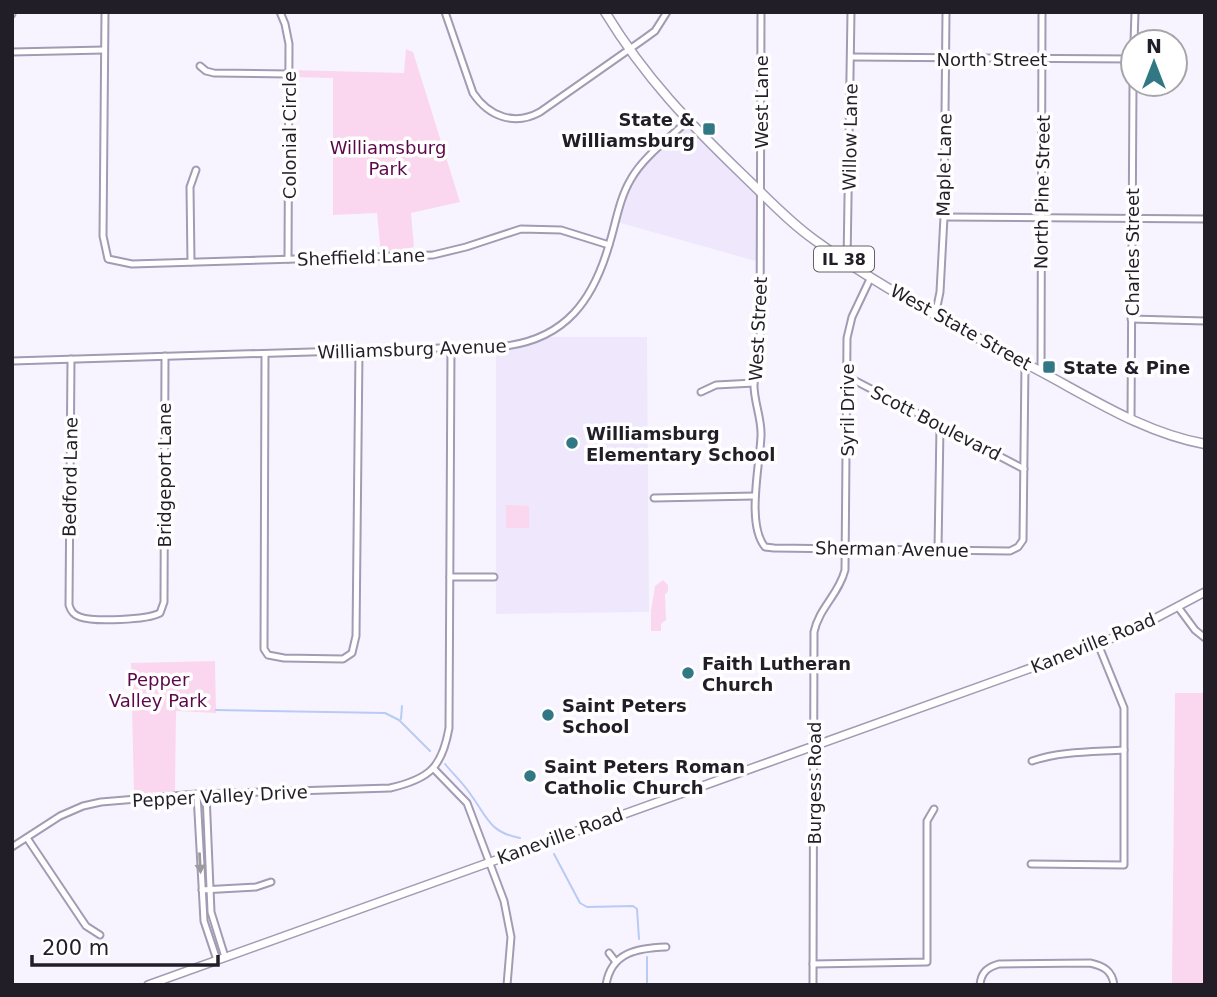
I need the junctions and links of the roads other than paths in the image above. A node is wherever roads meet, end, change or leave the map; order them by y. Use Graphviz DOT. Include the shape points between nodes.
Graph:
graph roads {
  1 [pos="105,12"];
  2 [pos="280,12"];
  3 [pos="445,12"];
  4 [pos="605,12"];
  5 [pos="667,12"];
  6 [pos="761,12"];
  7 [pos="852,12"];
  8 [pos="946,12"];
  9 [pos="1042,12"];
  10 [pos="104,50"];
  11 [pos="628,50"];
  12 [pos="12,52"];
  13 [pos="852,57"];
  14 [pos="1119,59"];
  15 [pos="946,60"];
  16 [pos="1042,60"];
  17 [pos="200,66"];
  18 [pos="289,74"];
  19 [pos="1133,98"];
  20 [pos="687,121"];
  21 [pos="196,170"];
  22 [pos="761,192"];
  23 [pos="944,217"];
  24 [pos="1042,217"];
  25 [pos="1131,218"];
  26 [pos="1205,219"];
  27 [pos="609,245"];
  28 [pos="288,259"];
  29 [pos="191,262"];
  30 [pos="847,262"];
  31 [pos="871,277"];
  32 [pos="936,316"];
  33 [pos="1131,320"];
  34 [pos="1205,321"];
  35 [pos="450,348"];
  36 [pos="359,351"];
  37 [pos="265,354"];
  38 [pos="165,356"];
  39 [pos="71,359"];
  40 [pos="12,361"];
  41 [pos="1026,363"];
  42 [pos="1041,372"];
  43 [pos="848,377"];
  44 [pos="754,383"];
  45 [pos="701,393"];
  46 [pos="1131,420"];
  47 [pos="940,426"];
  48 [pos="1205,444"];
  49 [pos="1024,468"];
  50 [pos="755,496"];
  51 [pos="654,498"];
  52 [pos="765,547"];
  53 [pos="847,548"];
  54 [pos="937,550"];
  55 [pos="450,577"];
  56 [pos="494,577"];
  57 [pos="1205,592"];
  58 [pos="69,594"];
  59 [pos="1178,607"];
  60 [pos="1205,638"];
  61 [pos="1098,644"];
  62 [pos="814,745"];
  63 [pos="1124,750"];
  64 [pos="1032,761"];
  65 [pos="434,769"];
  66 [pos="197,794"];
  67 [pos="206,794"];
  68 [pos="934,809"];
  69 [pos="27,838"];
  70 [pos="12,847"];
  71 [pos="490,862"];
  72 [pos="1031,864"];
  73 [pos="271,882"];
  74 [pos="210,889"];
  75 [pos="202,890"];
  76 [pos="100,935"];
  77 [pos="666,947"];
  78 [pos="609,954"];
  79 [pos="221,958"];
  80 [pos="616,961"];
  81 [pos="813,964"];
  82 [pos="148,985"];
  83 [pos="507,985"];
  84 [pos="606,985"];
  85 [pos="813,985"];
  86 [pos="980,985"];
  87 [pos="1114,985"];
  1 -- 10 [label="street"];
  2 -- 18 [label="street, Colonial Circle" via="288,34"];
  3 -- 11 [label="street" via="473,93 480,103 509,119 540,112"];
  4 -- 11 [label="main road, West State Street / IL 38"];
  5 -- 11 [label="street" via="655,31"];
  6 -- 22 [label="street, West Lane"];
  7 -- 13 [label="street, Willow Lane"];
  8 -- 15 [label="street, Maple Lane"];
  9 -- 16 [label="street, North Pine Street"];
  10 -- 12 [label="street"];
  10 -- 29 [label="street, Sheffield Lane" via="103,236 108,259 127,264"];
  11 -- 20 [label="main road, West State Street / IL 38"];
  13 -- 15 [label="street, North Street"];
  13 -- 30 [label="street, Willow Lane"];
  14 -- 16 [label="street, North Street"];
  15 -- 16 [label="street, North Street"];
  15 -- 23 [label="street, Maple Lane"];
  16 -- 24 [label="street, North Pine Street"];
  17 -- 18 [label="street" via="214,74"];
  18 -- 28 [label="street, Colonial Circle"];
  19 -- 25 [label="street, Charles Street"];
  20 -- 22 [label="main road, West State Street / IL 38"];
  20 -- 27 [label="street, Williamsburg Avenue" via="635,172 622,197"];
  21 -- 29 [label="street" via="190,187"];
  22 -- 30 [label="main road, West State Street / IL 38"];
  22 -- 44 [label="street, West Street" via="760,345"];
  23 -- 24 [label="street"];
  23 -- 32 [label="street, Maple Lane"];
  24 -- 25 [label="street"];
  24 -- 42 [label="street, North Pine Street"];
  25 -- 26 [label="street"];
  25 -- 33 [label="street, Charles Street"];
  27 -- 28 [label="street, Sheffield Lane" via="574,232 521,229 433,255"];
  27 -- 35 [label="street, Williamsburg Avenue" via="588,295 550,334 514,345"];
  28 -- 29 [label="street, Sheffield Lane"];
  30 -- 31 [label="main road, West State Street / IL 38"];
  31 -- 32 [label="main road, West State Street / IL 38"];
  31 -- 43 [label="street, Syril Drive" via="849,327"];
  32 -- 41 [label="main road, West State Street / IL 38"];
  33 -- 34 [label="street"];
  33 -- 46 [label="street, Charles Street"];
  35 -- 36 [label="street, Williamsburg Avenue"];
  35 -- 55 [label="street"];
  36 -- 37 [label="street, Williamsburg Avenue"];
  36 -- 37 [label="street" via="356,636 352,653 343,659 274,657 264,649"];
  37 -- 38 [label="street, Williamsburg Avenue"];
  38 -- 39 [label="street, Williamsburg Avenue"];
  38 -- 58 [label="street, Bridgeport Lane" via="163,608 146,618 79,617 71,611"];
  39 -- 40 [label="street, Williamsburg Avenue"];
  39 -- 58 [label="street, Bedford Lane"];
  41 -- 42 [label="main road, West State Street / IL 38"];
  41 -- 49 [label="street"];
  42 -- 46 [label="main road, West State Street / IL 38"];
  43 -- 47 [label="street, Scott Boulevard"];
  43 -- 53 [label="street, Syril Drive"];
  44 -- 45 [label="street" via="716,384"];
  44 -- 50 [label="street, West Street" via="761,433"];
  46 -- 48 [label="main road, West State Street / IL 38"];
  47 -- 49 [label="street, Scott Boulevard"];
  47 -- 54 [label="street"];
  49 -- 54 [label="street, Sherman Avenue" via="1023,540 1018,547 1010,551"];
  50 -- 51 [label="street"];
  50 -- 52 [label="street, West Street" via="759,537"];
  52 -- 53 [label="street, Sherman Avenue"];
  53 -- 54 [label="street, Sherman Avenue"];
  53 -- 62 [label="street, Burgess Road" via="843,579 814,632"];
  55 -- 56 [label="street"];
  55 -- 65 [label="street" via="449,728 445,750"];
  57 -- 59 [label="main road, Kaneville Road"];
  59 -- 60 [label="street"];
  59 -- 61 [label="main road, Kaneville Road"];
  61 -- 62 [label="main road, Kaneville Road"];
  61 -- 63 [label="street" via="1124,708"];
  62 -- 71 [label="main road, Kaneville Road"];
  62 -- 81 [label="street, Burgess Road"];
  63 -- 64 [label="street"];
  63 -- 72 [label="street" via="1124,865"];
  65 -- 67 [label="street, Pepper Valley Drive" via="390,789"];
  65 -- 71 [label="street" via="467,803"];
  66 -- 67 [label="street, Pepper Valley Drive"];
  66 -- 69 [label="street, Pepper Valley Drive" via="83,806"];
  66 -- 75 [label="street, one-way"];
  67 -- 74 [label="street"];
  68 -- 81 [label="street" via="927,821 927,960"];
  69 -- 70 [label="street, Pepper Valley Drive"];
  69 -- 76 [label="street" via="86,926"];
  71 -- 79 [label="main road, Kaneville Road"];
  71 -- 83 [label="street" via="510,926"];
  73 -- 74 [label="street"];
  74 -- 75 [label="street"];
  74 -- 79 [label="street"];
  75 -- 79 [label="street" via="206,930"];
  77 -- 80 [label="street" via="639,949"];
  78 -- 80 [label="street"];
  79 -- 82 [label="main road, Kaneville Road"];
  80 -- 84 [label="street"];
  81 -- 85 [label="street, Burgess Road"];
  86 -- 87 [label="street" via="985,971 999,964 1090,963 1109,972"];
}
